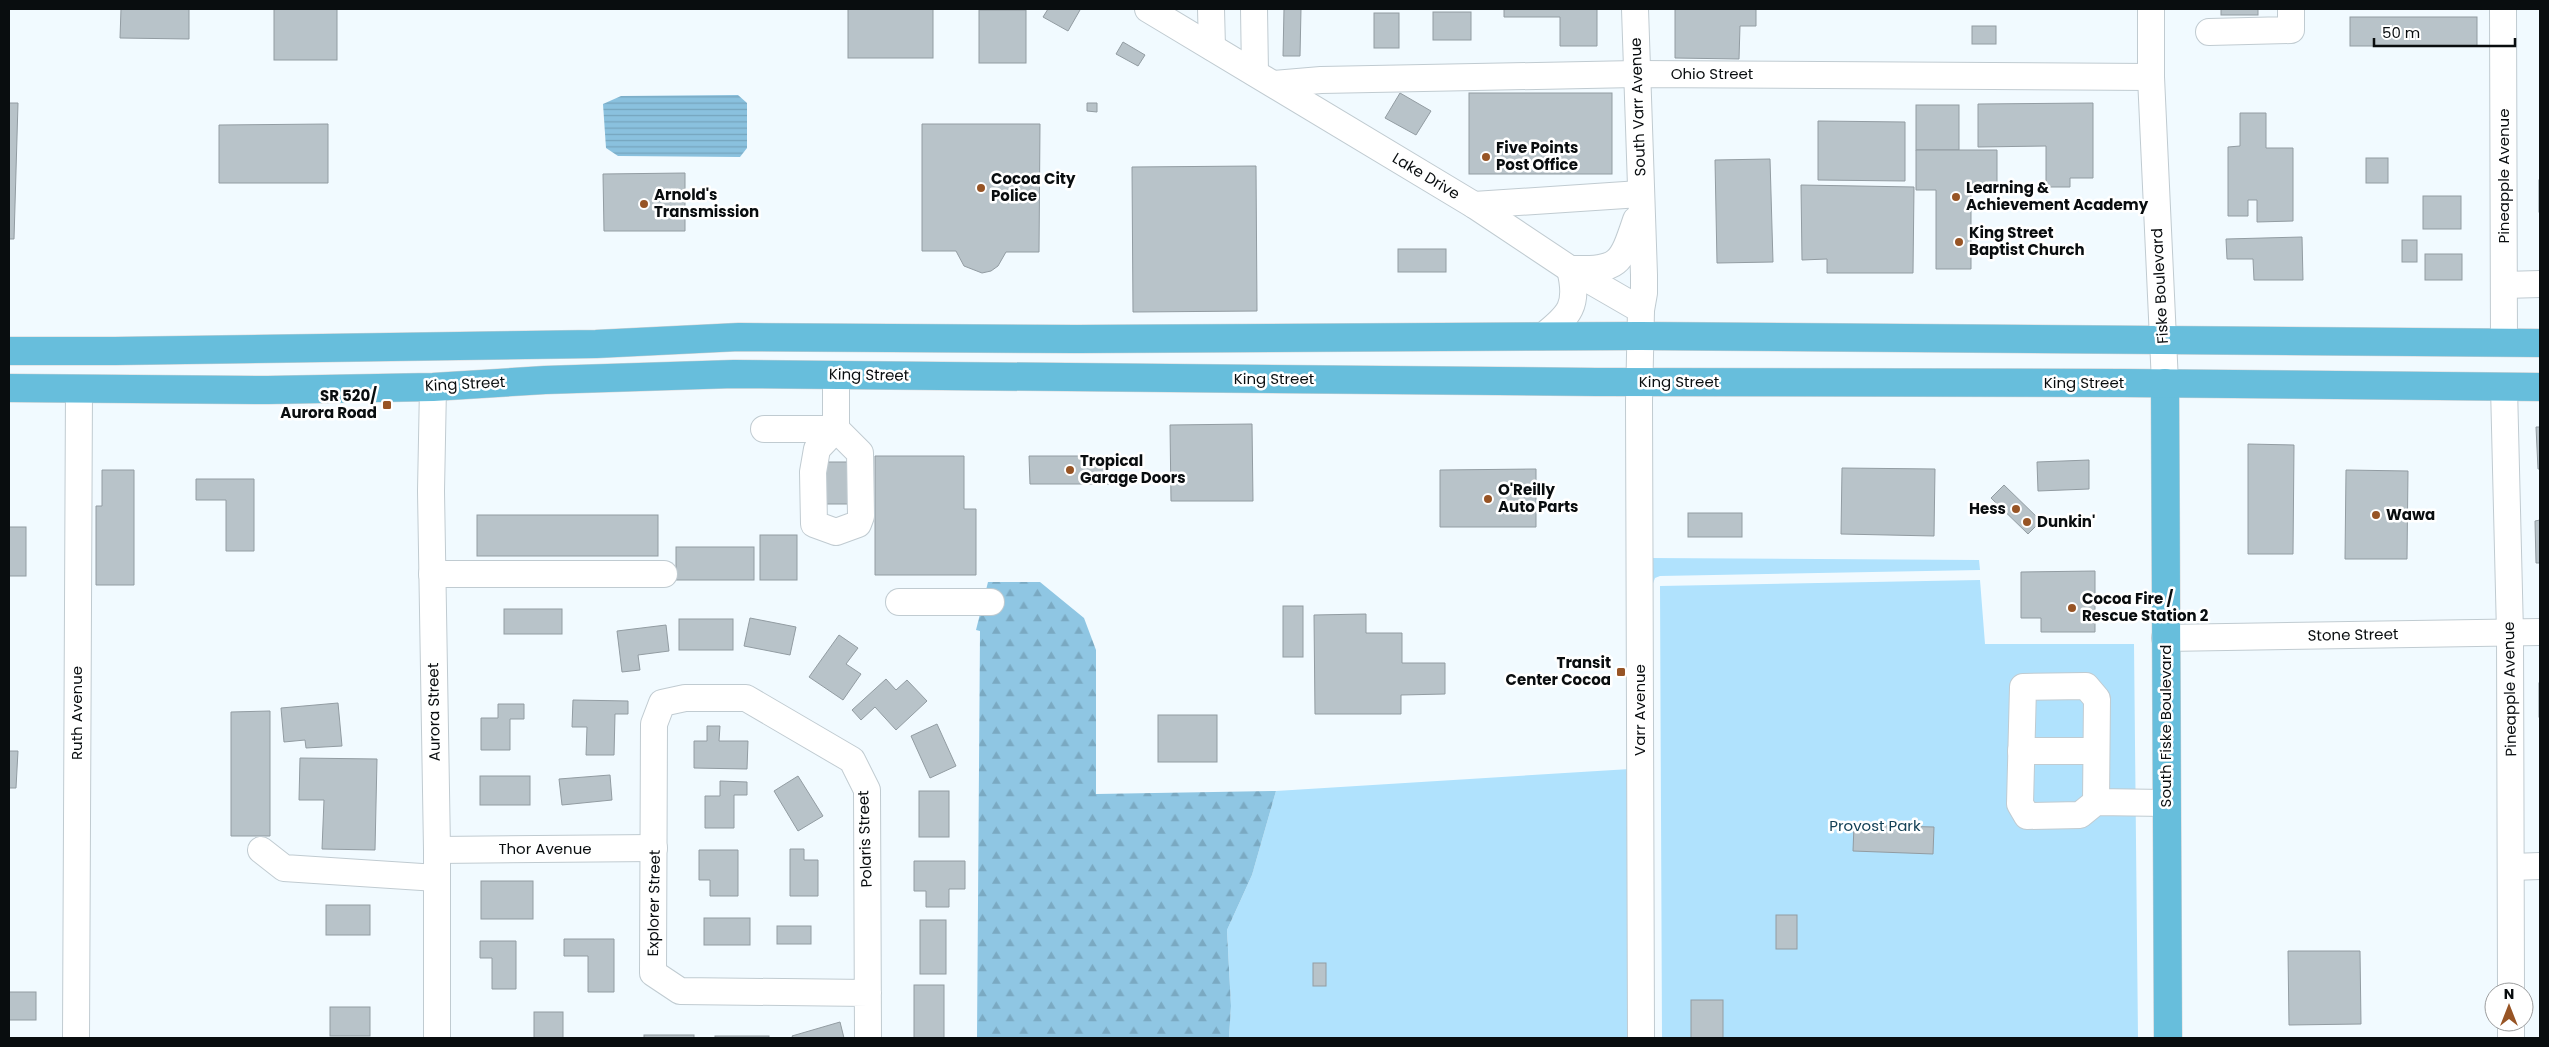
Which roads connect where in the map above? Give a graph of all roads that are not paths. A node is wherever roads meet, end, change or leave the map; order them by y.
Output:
1 (1148, 9) edge
2 (1211, 9) edge
3 (1254, 9) edge
4 (1635, 9) edge
5 (2151, 9) edge
6 (2291, 9) edge
7 (2503, 9) edge
8 (2209, 32) dead end
9 (1212, 47) junction
10 (1636, 74) junction
11 (2151, 77) junction
12 (1265, 78) junction
13 (1641, 200) junction
14 (1474, 205) junction
15 (1570, 268) junction
16 (2540, 284) edge
17 (2504, 285) junction
18 (1640, 323) junction
19 (1542, 337) junction
20 (832, 338) junction
21 (2163, 340) junction
22 (2504, 343) junction
23 (2540, 343) edge
24 (596, 344) junction
25 (9, 350) edge
26 (110, 351) junction
27 (9, 365) edge
28 (836, 375) junction
29 (657, 377) junction
30 (1639, 382) junction
31 (2165, 383) junction
32 (433, 386) junction
33 (2504, 386) junction
34 (2540, 387) edge
35 (9, 388) edge
36 (79, 389) junction
37 (764, 429) dead end
38 (432, 574) junction
39 (664, 574) dead end
40 (899, 602) dead end
41 (991, 602) dead end
42 (2540, 632) edge
43 (2510, 633) junction
44 (2165, 638) junction
45 (662, 703) joint
46 (2021, 751) junction
47 (2096, 751) junction
48 (2096, 802) junction
49 (2166, 803) junction
50 (654, 848) junction
51 (261, 850) dead end
52 (437, 850) junction
53 (2540, 866) edge
54 (2512, 867) junction
55 (437, 878) junction
56 (2511, 982) edge
57 (868, 994) junction
58 (76, 1038) edge
59 (437, 1038) edge
60 (868, 1038) edge
61 (1641, 1038) edge
62 (2168, 1038) edge

1 - 9 street, Lake Drive
2 - 9 street
3 - 12 street
4 - 10 street, South Varr Avenue
5 - 11 street, Fiske Boulevard
6 - 8 street
7 - 17 street, Pineapple Avenue
9 - 12 street, Lake Drive
10 - 11 street, Ohio Street
10 - 12 street, Ohio Street
10 - 13 street, South Varr Avenue
11 - 21 street, Fiske Boulevard
12 - 14 street, Lake Drive
13 - 14 street
13 - 15 street
13 - 18 street
14 - 15 street, Lake Drive
15 - 18 street, Lake Drive
15 - 19 street
16 - 17 street
17 - 22 street, Pineapple Avenue
18 - 19 main road
18 - 21 main road
18 - 30 street
19 - 20 main road
20 - 24 main road
20 - 29 main road
21 - 22 main road
21 - 31 street, Fiske Boulevard
22 - 23 main road
24 - 26 main road
24 - 32 main road
25 - 26 main road
26 - 27 main road
28 - 29 main road, King Street
28 - 30 main road, King Street
28 - 37 street
29 - 32 main road, King Street
30 - 31 main road, King Street
30 - 61 street, Varr Avenue
31 - 33 main road, King Street
31 - 44 main road, South Fiske Boulevard
32 - 36 main road, King Street
32 - 38 street, Aurora Street
33 - 34 main road, King Street
33 - 43 street, Pineapple Avenue
35 - 36 main road, King Street
36 - 58 street, Ruth Avenue
38 - 39 street
38 - 52 street, Aurora Street
40 - 41 street
42 - 43 street, Stone Street
43 - 44 street, Stone Street
43 - 54 street, Pineapple Avenue
44 - 49 main road, South Fiske Boulevard
45 - 50 street, Explorer Street
45 - 57 street, Polaris Street
46 - 47 street
46 - 47 street
46 - 48 street
47 - 48 street
48 - 49 street
49 - 62 main road, South Fiske Boulevard
50 - 52 street, Thor Avenue
50 - 57 street, Explorer Street
51 - 55 street
52 - 55 street, Aurora Street
53 - 54 street
54 - 56 street, Pineapple Avenue
55 - 59 street, Aurora Street
57 - 60 street, Polaris Street

